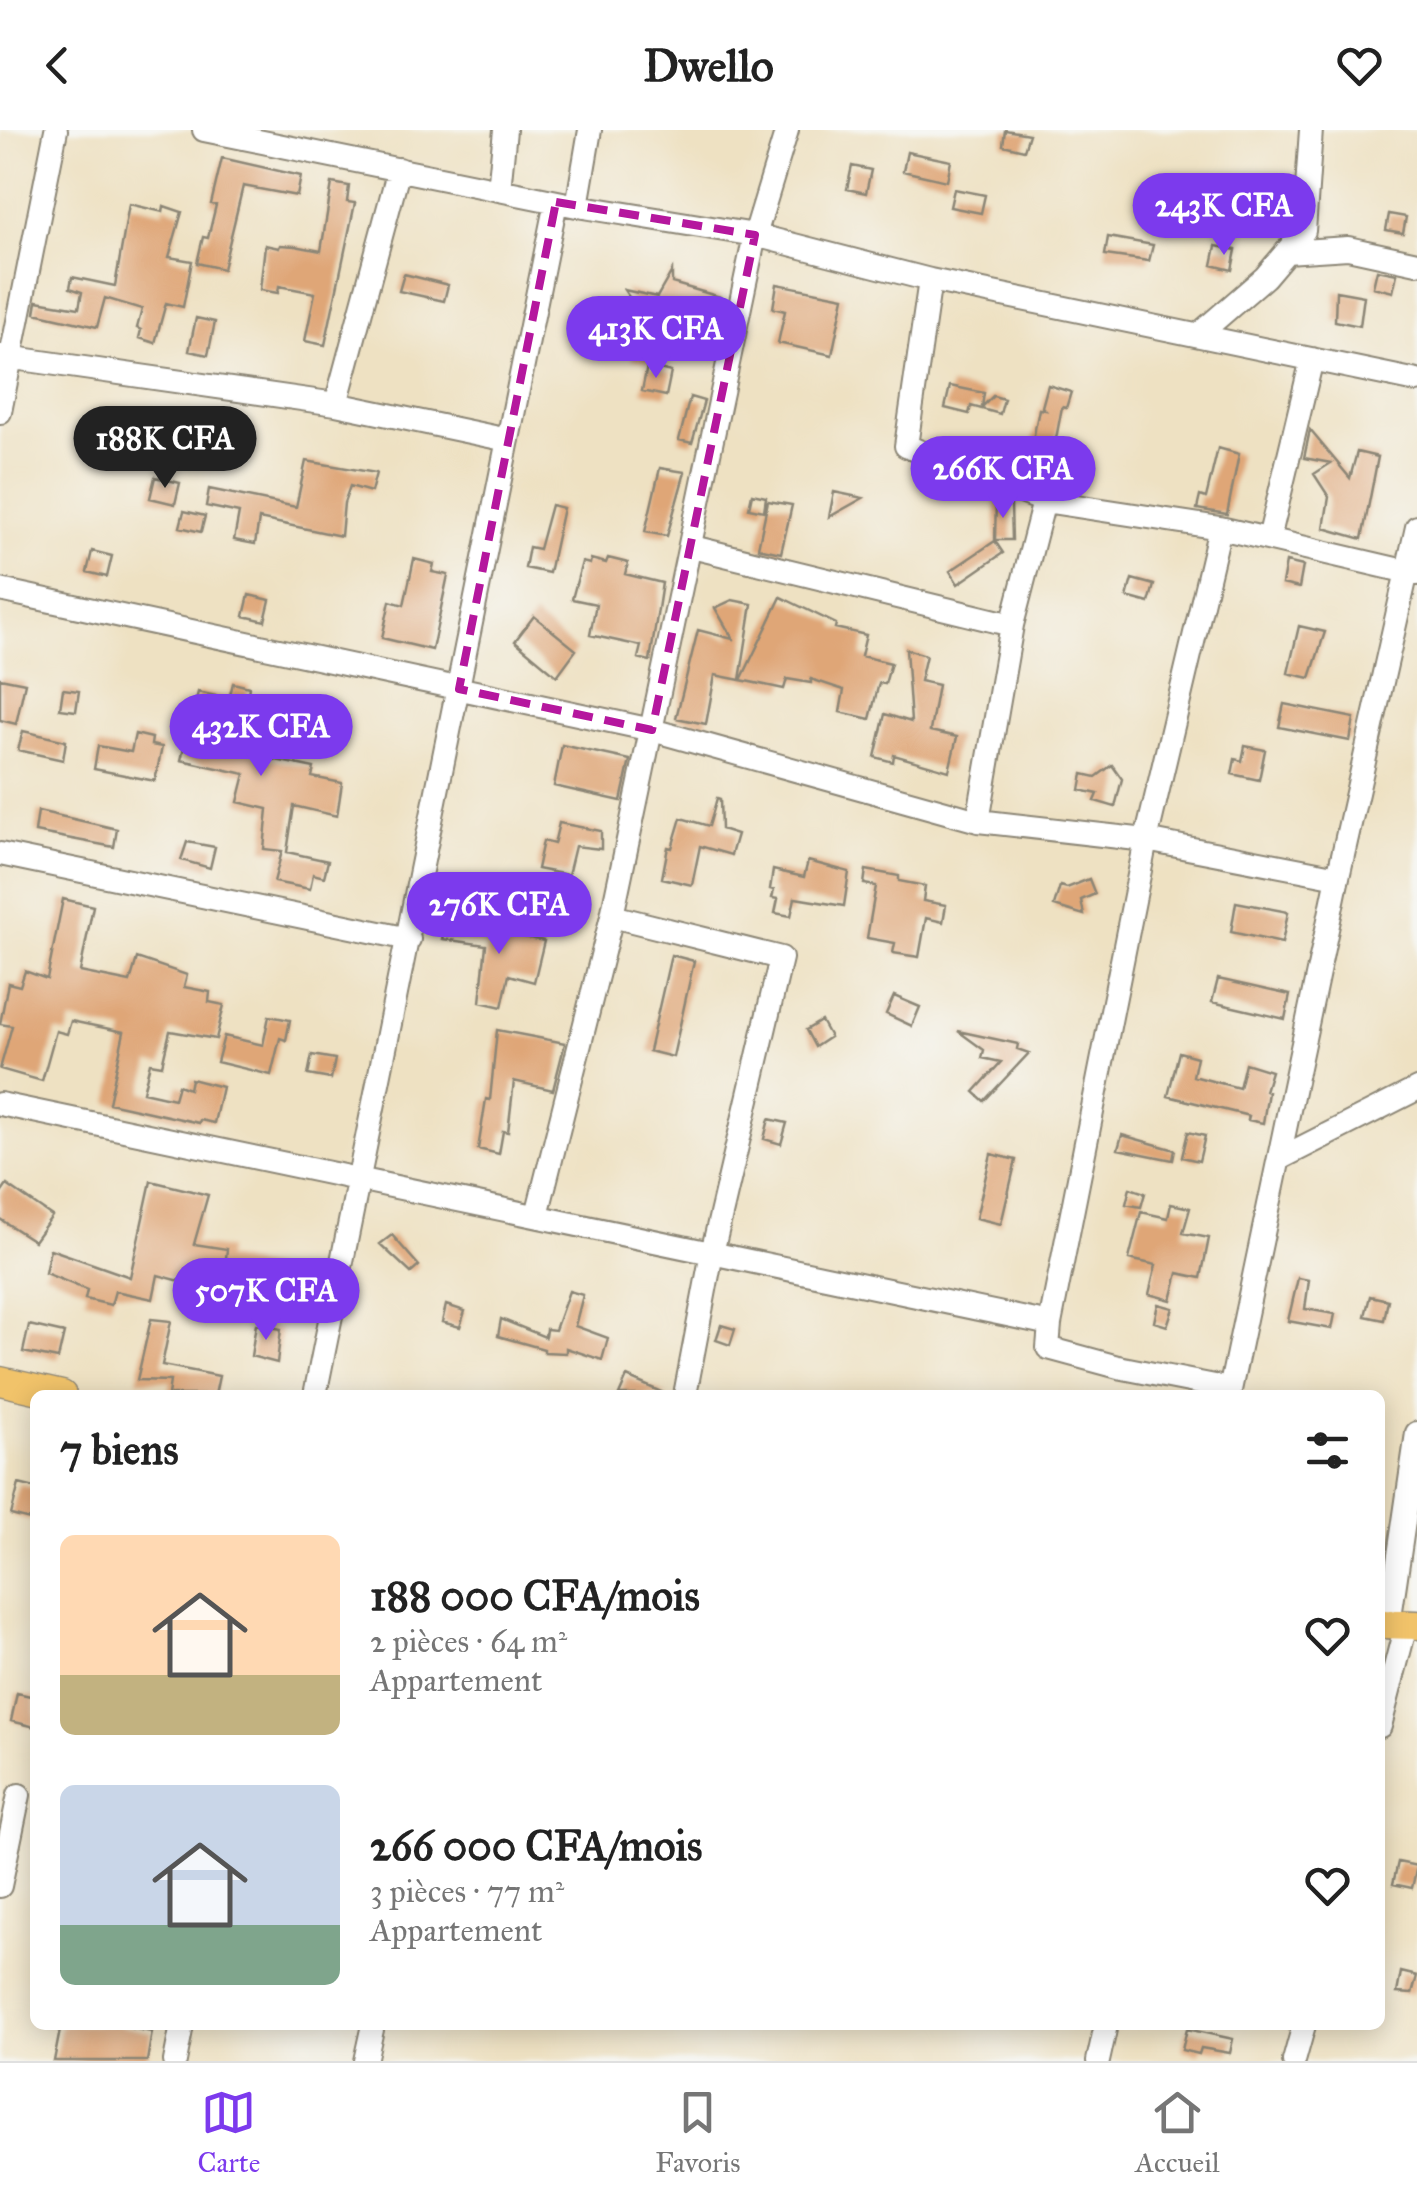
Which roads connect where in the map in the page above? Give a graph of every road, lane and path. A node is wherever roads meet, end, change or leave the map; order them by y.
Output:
1 (56, 130) edge
2 (204, 130) edge
3 (505, 130) edge
4 (590, 130) edge
5 (787, 130) edge
6 (1312, 130) edge
7 (259, 135) edge
8 (399, 169) junction
9 (499, 190) junction
10 (566, 204) junction
11 (755, 235) junction
12 (1286, 252) junction
13 (1417, 263) edge
14 (930, 280) junction
15 (1198, 336) junction
16 (6, 358) edge
17 (1312, 359) junction
18 (1417, 381) edge
19 (336, 404) junction
20 (0, 412) edge
21 (508, 440) junction
22 (1044, 501) junction
23 (1417, 526) edge
24 (1220, 528) junction
25 (1269, 539) junction
26 (692, 546) junction
27 (1412, 572) edge
28 (0, 590) edge
29 (1012, 625) junction
30 (459, 689) junction
31 (652, 730) junction
32 (978, 821) junction
33 (1146, 840) junction
34 (0, 854) edge
35 (1338, 877) junction
36 (612, 916) junction
37 (409, 939) junction
38 (1417, 1089) edge
39 (0, 1104) edge
40 (1281, 1158) junction
41 (357, 1182) junction
42 (537, 1216) junction
43 (712, 1252) junction
44 (1050, 1324) junction
45 (0, 1381) edge
46 (40, 1390) edge
47 (316, 1390) edge
48 (686, 1390) edge
49 (1220, 1390) edge
50 (1229, 1390) edge
51 (1417, 1433) edge
52 (1398, 1624) edge
53 (1385, 1698) edge
54 (18, 1795) edge
55 (0, 1886) edge
56 (181, 2030) edge
57 (371, 2030) edge
58 (1105, 2030) edge
59 (1303, 2030) edge
60 (175, 2061) edge
61 (366, 2061) edge
62 (1098, 2061) edge
63 (1294, 2061) edge

1 - 16 street
2 - 7 street
3 - 9 street
4 - 10 street
5 - 11 street
6 - 12 street
7 - 8 street
8 - 9 street
8 - 19 street
9 - 10 street
10 - 11 street
10 - 21 street
11 - 14 street
11 - 26 street
12 - 13 street
12 - 15 street
14 - 15 street
14 - 22 street
15 - 17 street
16 - 19 street
16 - 20 street
17 - 18 street
17 - 25 street
19 - 21 street
21 - 30 street
22 - 24 street
22 - 29 street
23 - 27 street
24 - 25 street
24 - 33 street
25 - 27 street
26 - 29 street
26 - 31 street
27 - 35 street
28 - 30 street
29 - 32 street
30 - 31 street
30 - 37 street
31 - 32 street
31 - 36 street
32 - 33 street
33 - 35 street
33 - 44 street
34 - 37 street
35 - 40 street
36 - 42 street
36 - 43 street
37 - 41 street
38 - 40 street
39 - 41 street
40 - 50 street
41 - 42 street
41 - 47 street
42 - 43 street
43 - 44 street
43 - 48 street
44 - 49 street
45 - 46 main road
51 - 52 street
52 - 53 street
54 - 55 street
56 - 60 street
57 - 61 street
58 - 62 street
59 - 63 street

